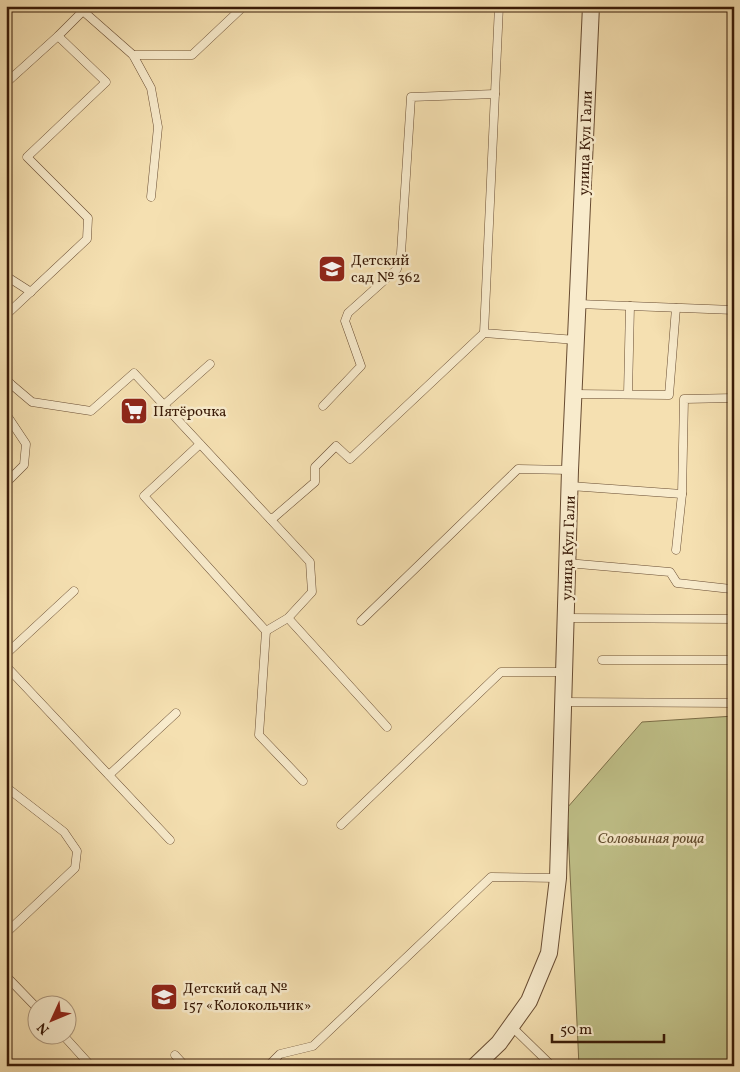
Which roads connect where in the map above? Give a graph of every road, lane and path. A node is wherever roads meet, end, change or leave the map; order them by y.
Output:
1 (244, 6) edge
2 (499, 6) edge
3 (590, 6) edge
4 (80, 8) edge
5 (58, 36) junction
6 (133, 55) junction
7 (6, 83) edge
8 (495, 94) junction
9 (151, 197) dead end
10 (6, 276) edge
11 (31, 292) junction
12 (578, 304) junction
13 (630, 306) junction
14 (676, 308) junction
15 (734, 310) edge
16 (6, 315) edge
17 (484, 333) junction
18 (576, 340) junction
19 (210, 364) dead end
20 (8, 382) edge
21 (574, 394) junction
22 (628, 394) junction
23 (6, 397) edge
24 (734, 398) edge
25 (164, 405) junction
26 (323, 406) dead end
27 (6, 414) edge
28 (200, 444) junction
29 (570, 478) junction
30 (6, 483) edge
31 (682, 494) junction
32 (271, 520) junction
33 (676, 550) dead end
34 (567, 563) junction
35 (730, 589) dead end
36 (74, 591) dead end
37 (288, 618) junction
38 (565, 618) junction
39 (734, 619) edge
40 (361, 621) dead end
41 (266, 631) junction
42 (6, 654) edge
43 (602, 660) dead end
44 (734, 660) edge
45 (6, 666) edge
46 (564, 672) junction
47 (563, 702) junction
48 (734, 703) edge
49 (176, 713) dead end
50 (388, 727) dead end
51 (109, 775) junction
52 (303, 781) dead end
53 (6, 787) edge
54 (341, 825) dead end
55 (170, 840) dead end
56 (558, 878) junction
57 (6, 933) edge
58 (6, 976) edge
59 (28, 999) edge
60 (511, 1026) junction
61 (71, 1044) edge
62 (175, 1055) dead end
63 (91, 1066) edge
64 (185, 1066) edge
65 (268, 1066) edge
66 (475, 1066) edge
67 (552, 1066) edge

1 - 6 lane
2 - 8 lane
3 - 12 street, улица Кул Гали
4 - 5 lane
4 - 6 lane
5 - 7 lane
5 - 11 lane
6 - 9 lane
8 - 17 lane
8 - 26 lane
10 - 11 lane
11 - 16 lane
12 - 13 lane
12 - 18 street, улица Кул Гали
13 - 14 lane
13 - 22 lane
14 - 15 lane
14 - 22 lane
17 - 18 lane
17 - 32 lane
18 - 21 street, улица Кул Гали
19 - 25 lane
20 - 23 lane
20 - 25 lane
21 - 22 lane
21 - 29 street, улица Кул Гали
24 - 31 lane
25 - 28 lane
27 - 30 lane
28 - 32 lane
28 - 41 lane
29 - 31 lane
29 - 34 street, улица Кул Гали
29 - 40 lane
31 - 33 lane
32 - 37 lane
34 - 35 lane
34 - 38 street, улица Кул Гали
36 - 42 lane
37 - 41 lane
37 - 50 lane
38 - 39 lane
38 - 46 street, улица Кул Гали
41 - 52 lane
43 - 44 lane
45 - 51 lane
46 - 47 street, улица Кул Гали
46 - 54 lane
47 - 48 lane
47 - 56 street, улица Кул Гали
49 - 51 lane
51 - 55 lane
53 - 57 lane
56 - 60 street, улица Кул Гали
56 - 65 lane
58 - 59 lane
60 - 66 street, улица Кул Гали
60 - 67 lane
61 - 63 lane
62 - 64 lane

